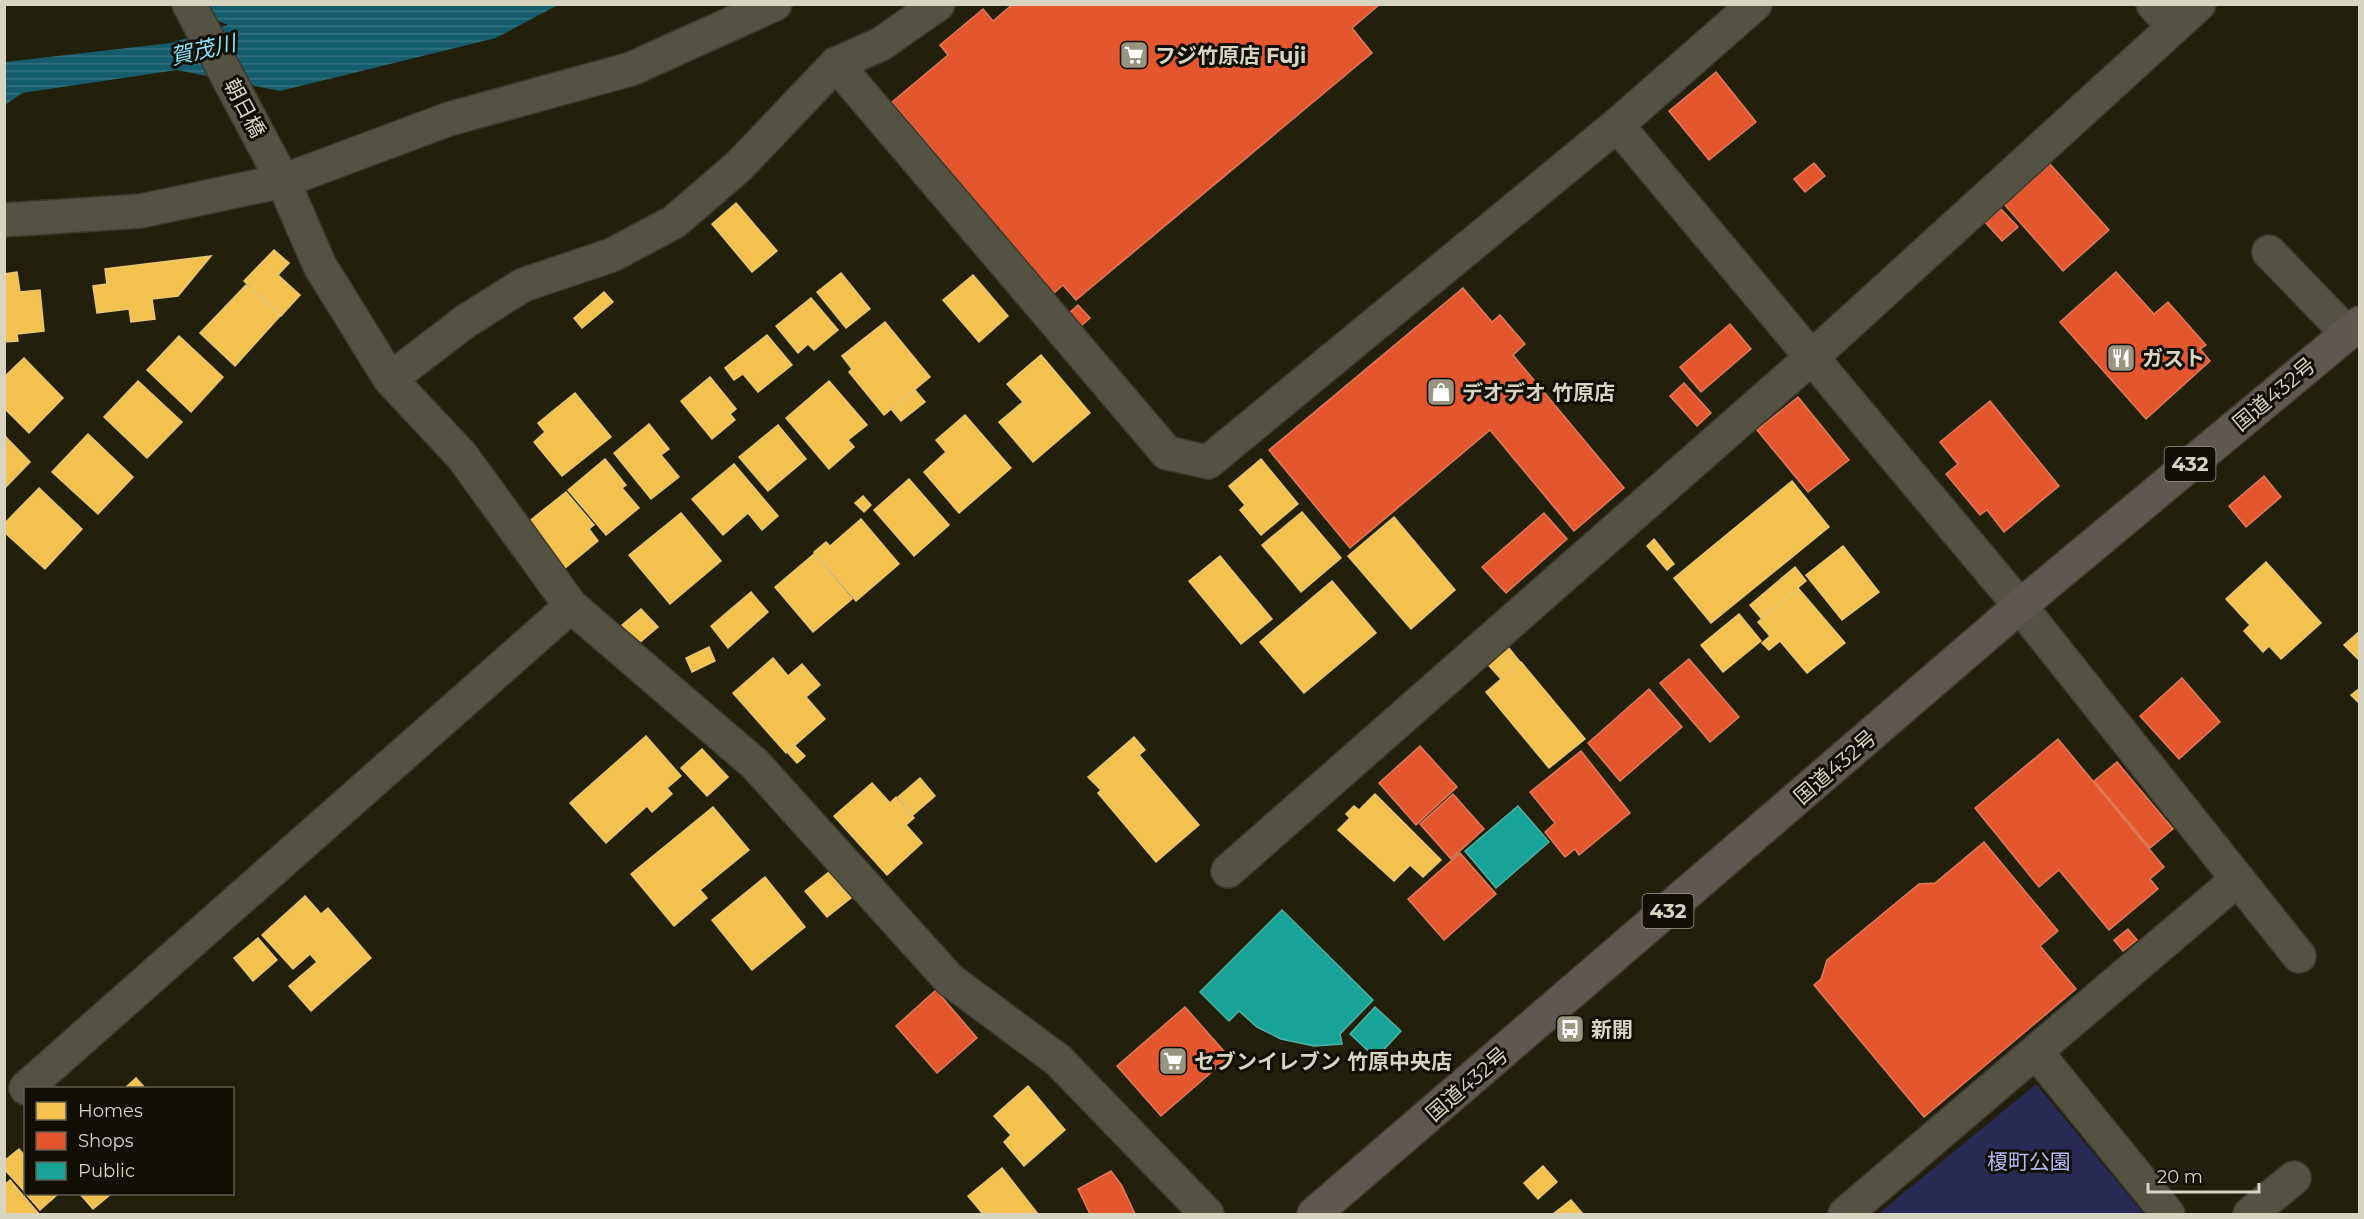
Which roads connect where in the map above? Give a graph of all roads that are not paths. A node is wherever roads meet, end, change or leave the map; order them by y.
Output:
1 (189, 4) edge
2 (775, 4) edge
3 (938, 4) edge
4 (1755, 4) edge
5 (2199, 4) edge
6 (2163, 16) edge
7 (836, 64) junction
8 (1617, 125) junction
9 (283, 181) junction
10 (4, 220) edge
11 (2269, 252) dead end
12 (2354, 328) edge
13 (1812, 357) junction
14 (390, 379) junction
15 (571, 606) junction
16 (2020, 606) junction
17 (1228, 871) dead end
18 (2238, 879) junction
19 (2299, 956) dead end
20 (2036, 1052) junction
21 (28, 1087) edge
22 (24, 1091) edge
23 (4, 1108) edge
24 (2294, 1178) dead end
25 (1207, 1215) edge
26 (1314, 1215) edge
27 (1845, 1215) edge
28 (2169, 1215) edge
29 (2250, 1215) edge

1 - 9 street, 朝日橋
2 - 9 street
3 - 7 street
4 - 8 street
5 - 6 street
6 - 13 street
7 - 8 street
7 - 14 street
8 - 13 street
9 - 10 street
9 - 14 street, 朝日橋
11 - 12 street
12 - 16 highway, 国道432号 / 432
13 - 16 street
13 - 17 street
14 - 15 street, 朝日橋
15 - 21 street
15 - 25 street, 朝日橋
16 - 18 street
16 - 26 highway, 国道432号 / 432
18 - 19 street
18 - 20 street
20 - 27 street
20 - 28 street
22 - 23 street
24 - 29 street

